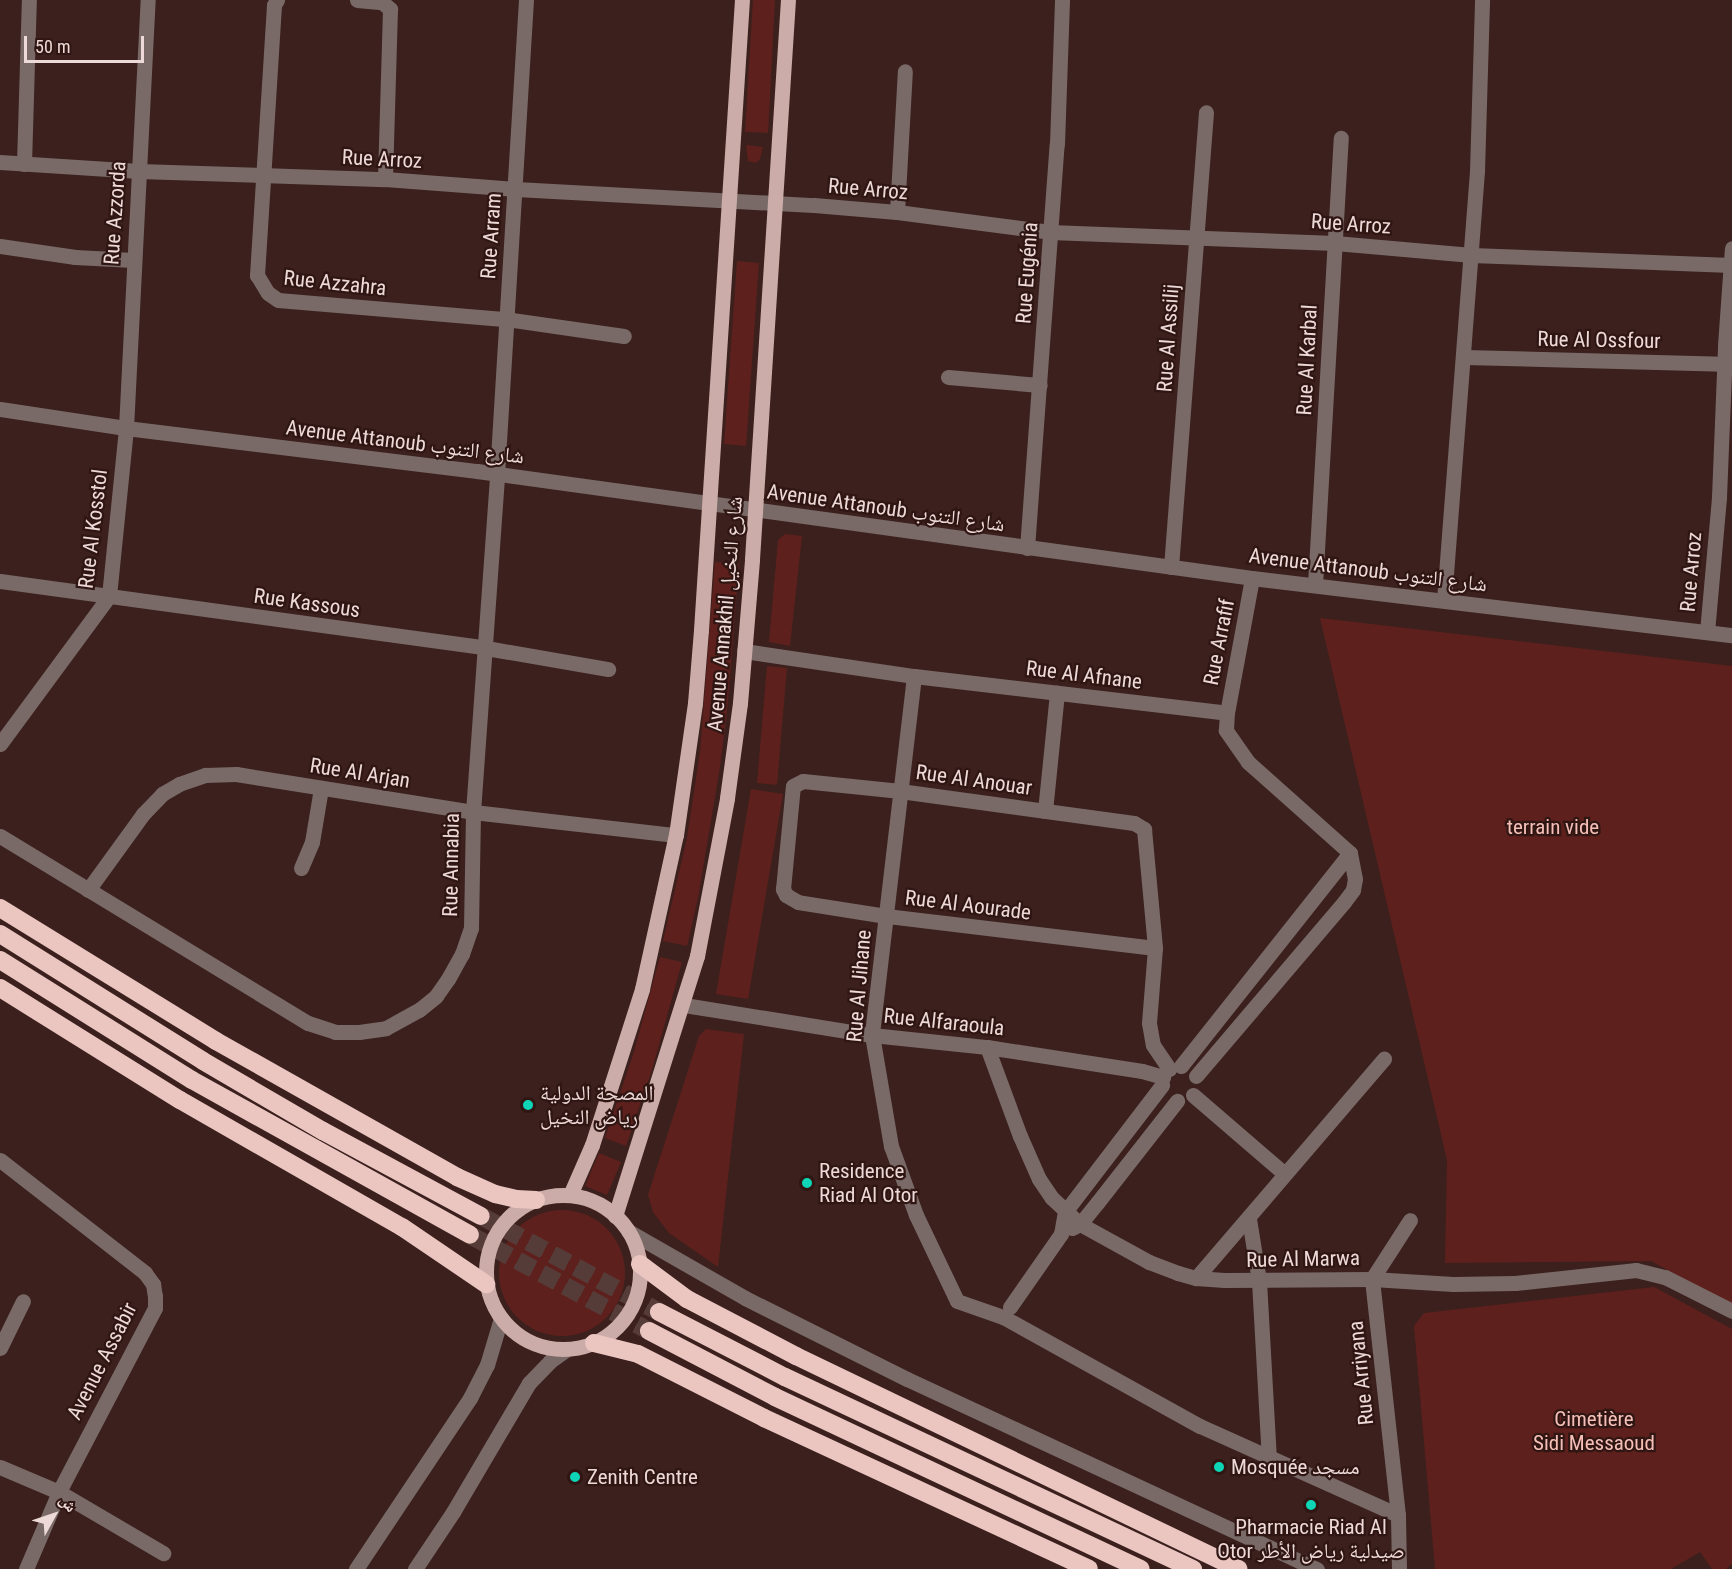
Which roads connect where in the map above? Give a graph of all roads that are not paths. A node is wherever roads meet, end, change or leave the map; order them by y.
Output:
1 (29, 0) edge
2 (148, 0) edge
3 (277, 0) edge
4 (357, 0) edge
5 (526, 0) edge
6 (742, 0) edge
7 (788, 0) edge
8 (1062, 0) edge
9 (1482, 0) edge
10 (905, 71) dead end
11 (1206, 112) dead end
12 (1341, 138) dead end
13 (0, 162) edge
14 (24, 164) junction
15 (139, 171) junction
16 (263, 175) junction
17 (385, 179) junction
18 (516, 189) junction
19 (729, 201) junction
20 (774, 203) junction
21 (897, 212) junction
22 (1050, 232) junction
23 (1197, 238) junction
24 (1335, 243) junction
25 (0, 246) edge
26 (1732, 248) edge
27 (1471, 255) junction
28 (133, 260) junction
29 (1731, 265) edge
30 (506, 319) junction
31 (624, 336) dead end
32 (1464, 357) junction
33 (1728, 364) edge
34 (948, 377) dead end
35 (1040, 385) junction
36 (0, 409) edge
37 (126, 429) junction
38 (497, 474) junction
39 (1725, 497) edge
40 (709, 504) junction
41 (755, 511) junction
42 (1027, 548) junction
43 (1171, 567) junction
44 (1252, 578) junction
45 (0, 581) edge
46 (1315, 585) junction
47 (109, 596) junction
48 (1444, 600) junction
49 (1707, 632) junction
50 (1732, 635) edge
51 (486, 648) junction
52 (744, 651) junction
53 (608, 669) dead end
54 (914, 676) junction
55 (1057, 693) junction
56 (1227, 713) junction
57 (0, 744) edge
58 (321, 788) junction
59 (900, 791) junction
60 (1046, 811) junction
61 (473, 812) junction
62 (676, 835) junction
63 (0, 836) edge
64 (1350, 853) junction
65 (301, 868) dead end
66 (783, 889) joint
67 (88, 890) junction
68 (0, 908) edge
69 (886, 916) junction
70 (0, 934) edge
71 (1155, 948) junction
72 (0, 960) edge
73 (0, 988) edge
74 (684, 1005) junction
75 (872, 1035) junction
76 (987, 1047) junction
77 (1384, 1059) dead end
78 (1169, 1074) junction
79 (1196, 1077) junction
80 (1193, 1095) junction
81 (1176, 1101) junction
82 (0, 1160) edge
83 (1285, 1174) junction
84 (570, 1195) junction
85 (536, 1200) junction
86 (1065, 1212) junction
87 (480, 1216) tunnel mouth
88 (615, 1216) junction
89 (1249, 1219) junction
90 (1410, 1220) dead end
91 (1080, 1224) junction
92 (628, 1231) junction
93 (1061, 1234) junction
94 (470, 1235) tunnel mouth
95 (640, 1264) junction
96 (1197, 1278) junction
97 (1372, 1279) junction
98 (1259, 1281) junction
99 (486, 1284) junction
100 (23, 1301) dead end
101 (1010, 1307) dead end
102 (1732, 1311) edge
103 (659, 1312) tunnel mouth
104 (501, 1318) junction
105 (649, 1331) tunnel mouth
106 (594, 1343) junction
107 (0, 1348) edge
108 (566, 1350) junction
109 (1269, 1459) junction
110 (0, 1467) edge
111 (59, 1492) junction
112 (1398, 1515) junction
113 (163, 1553) dead end
114 (26, 1569) edge
115 (356, 1569) edge
116 (415, 1569) edge
117 (1089, 1569) edge
118 (1141, 1569) edge
119 (1193, 1569) edge
120 (1238, 1569) edge
121 (1317, 1569) edge
122 (1399, 1569) edge

1 - 14 street
2 - 15 street, Rue Azzorda
3 - 16 street, Rue Azzahra
4 - 17 street
5 - 18 street, Rue Arram
6 - 19 main road, Avenue Annakhil شارع النخيل
7 - 20 main road, Avenue Annakhil شارع النخيل
8 - 22 street, Rue Eugénia
9 - 27 street
10 - 21 street
11 - 23 street, Rue Al Assilij
12 - 24 street, Rue Al Karbal
13 - 14 street, Rue Arroz
14 - 15 street, Rue Arroz
15 - 16 street, Rue Arroz
15 - 28 street, Rue Azzorda
16 - 17 street, Rue Arroz
16 - 30 street, Rue Azzahra
17 - 18 street, Rue Arroz
18 - 19 street, Rue Arroz
18 - 30 street, Rue Arram
19 - 20 street, Rue Arroz
19 - 40 main road, Avenue Annakhil شارع النخيل
20 - 21 street, Rue Arroz
20 - 41 main road, Avenue Annakhil شارع النخيل
21 - 22 street, Rue Arroz
22 - 23 street, Rue Arroz
22 - 35 street, Rue Eugénia
23 - 24 street, Rue Arroz
23 - 43 street, Rue Al Assilij
24 - 27 street, Rue Arroz
24 - 46 street, Rue Al Karbal
25 - 28 street
26 - 29 street, Rue Arroz
27 - 29 street, Rue Arroz
27 - 32 street
28 - 37 street, Rue Azzorda
29 - 33 street, Rue Arroz
30 - 31 street, Rue Azzahra
30 - 38 street, Rue Arram
32 - 33 street, Rue Al Ossfour
32 - 48 street
33 - 39 street, Rue Arroz
34 - 35 street
35 - 42 street, Rue Eugénia
36 - 37 street, Avenue Attanoub شارع التنوب
37 - 38 street, Avenue Attanoub شارع التنوب
37 - 47 street, Rue Al Kosstol
38 - 40 street, Avenue Attanoub شارع التنوب
38 - 51 street, Rue Annabia
39 - 49 street, Rue Arroz
40 - 41 street, Avenue Attanoub شارع التنوب
40 - 62 main road, Avenue Annakhil شارع النخيل
41 - 42 street, Avenue Attanoub شارع التنوب
41 - 52 main road, Avenue Annakhil شارع النخيل
42 - 43 street, Avenue Attanoub شارع التنوب
43 - 44 street, Avenue Attanoub شارع التنوب
44 - 46 street, Avenue Attanoub شارع التنوب
44 - 56 street, Rue Arrafif
45 - 47 street, Rue Kassous
46 - 48 street, Avenue Attanoub شارع التنوب
47 - 51 street, Rue Kassous
47 - 57 street, Rue Al Kosstol
48 - 49 street, Avenue Attanoub شارع التنوب
49 - 50 street, Avenue Attanoub شارع التنوب
51 - 53 street, Rue Kassous
51 - 61 street, Rue Annabia
52 - 54 street, Rue Al Afnane
52 - 74 main road, Avenue Annakhil شارع النخيل
54 - 55 street, Rue Al Afnane
54 - 59 street, Rue Al Jihane
55 - 56 street, Rue Al Afnane
55 - 60 street
56 - 64 street
58 - 61 street, Rue Al Arjan
58 - 65 street
58 - 67 street, Rue Al Arjan
59 - 60 street, Rue Al Anouar
59 - 66 street, Rue Al Anouar
59 - 69 street, Rue Al Jihane
60 - 71 street, Rue Al Anouar
61 - 62 street, Rue Al Arjan
61 - 67 street, Rue Annabia
62 - 84 main road, Avenue Annakhil شارع النخيل
63 - 67 street, Rue Annabia
64 - 78 street
64 - 79 street
66 - 69 street, Rue Al Aourade
68 - 85 highway
69 - 71 street, Rue Al Aourade
69 - 75 street, Rue Al Jihane
70 - 87 highway
71 - 78 street
72 - 94 highway
73 - 99 highway
74 - 75 street, Rue Alfaraoula
74 - 88 main road, Avenue Annakhil شارع النخيل
75 - 76 street, Rue Alfaraoula
75 - 109 street, Rue Al Jihane
76 - 78 street, Rue Alfaraoula
76 - 86 street, Rue Al Marwa
77 - 83 street
78 - 79 street
78 - 81 street
78 - 86 street
79 - 80 street
80 - 81 street
80 - 83 street
81 - 91 street
82 - 111 street, Avenue Assabir
83 - 89 street
84 - 85 main road
84 - 88 main road
85 - 99 main road
86 - 91 street, Rue Al Marwa
86 - 93 street
88 - 92 main road
89 - 96 street
89 - 98 street
90 - 97 street
91 - 93 street
91 - 96 street, Rue Al Marwa
92 - 95 main road
92 - 121 street
93 - 101 street
95 - 106 main road
95 - 120 highway
96 - 98 street, Rue Al Marwa
97 - 98 street, Rue Al Marwa
97 - 102 street, Rue Al Marwa
97 - 112 street, Rue Arriyana
98 - 109 street
99 - 104 main road
100 - 107 street
103 - 119 highway
104 - 108 main road
104 - 115 street
105 - 118 highway
106 - 108 main road
106 - 117 highway
108 - 116 street
109 - 112 street, Rue Al Jihane
110 - 111 street
111 - 113 street
111 - 114 street, Avenue Assabir
112 - 122 street, Rue Arriyana

